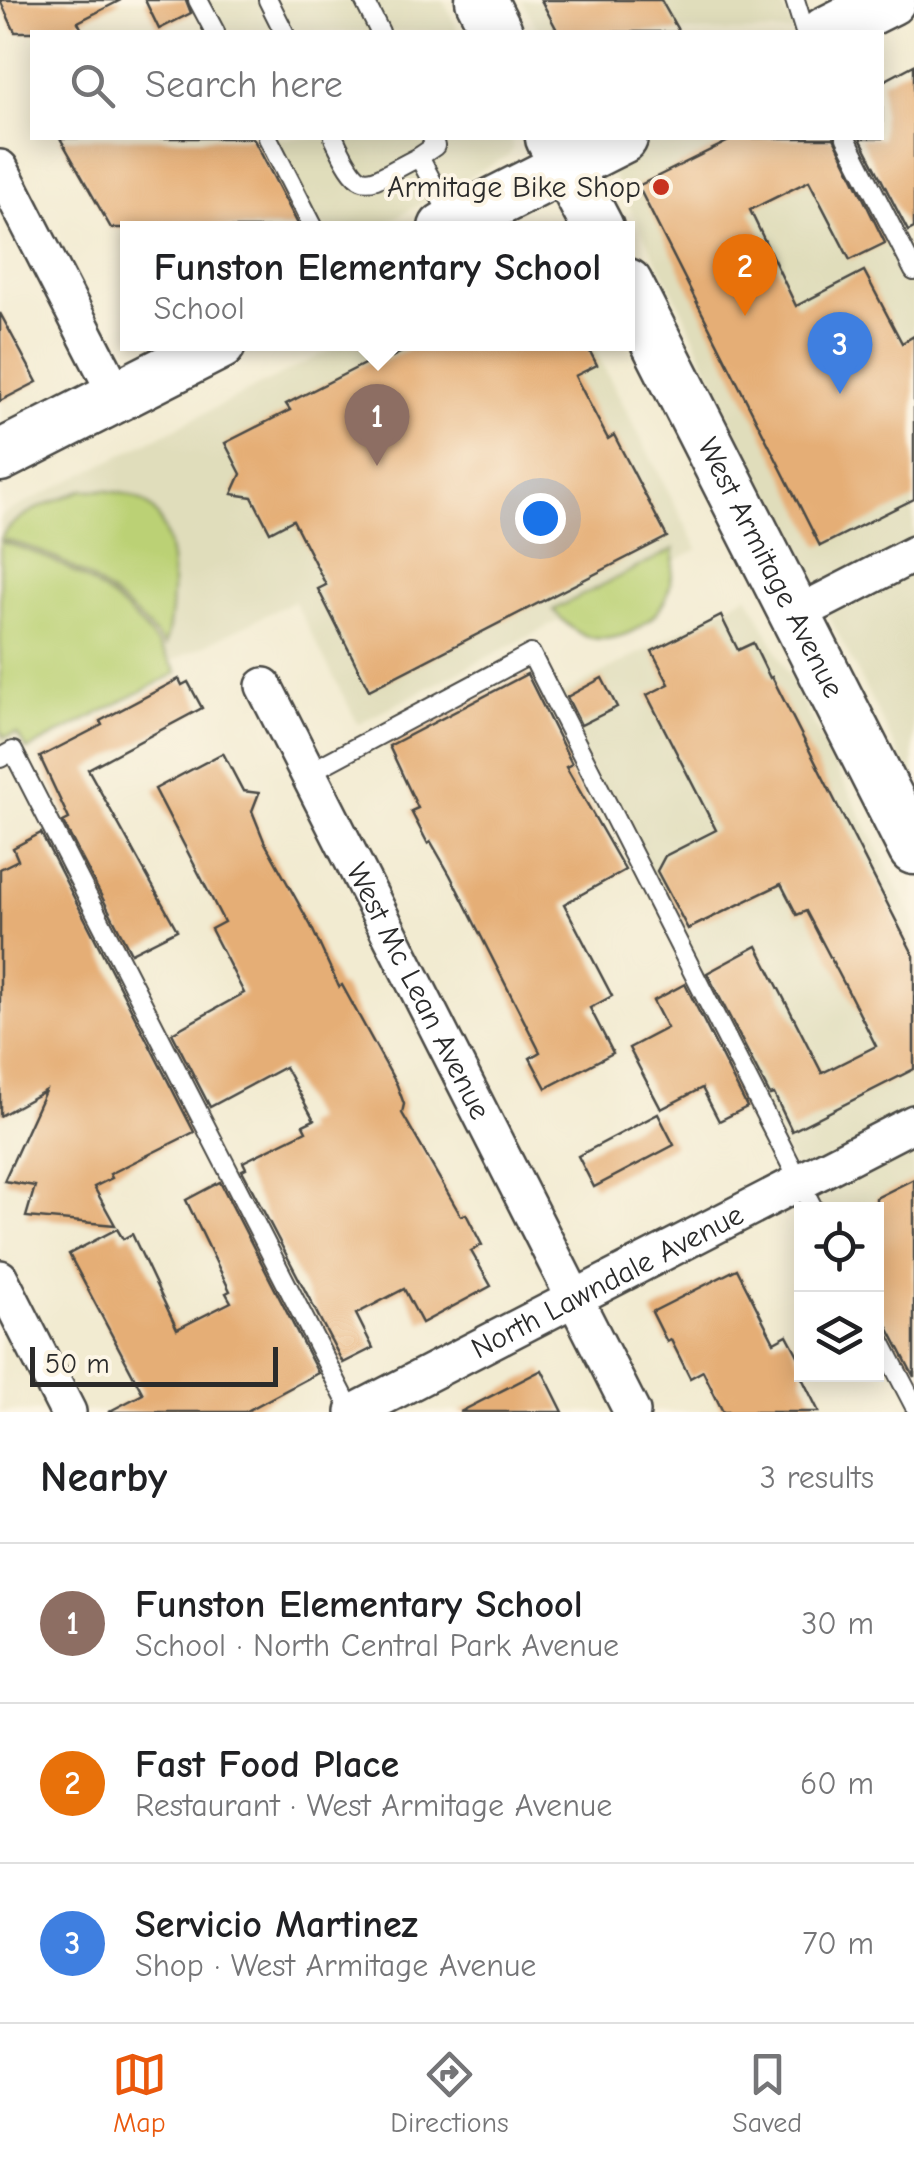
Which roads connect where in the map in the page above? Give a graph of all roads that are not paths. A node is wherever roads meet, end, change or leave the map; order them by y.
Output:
1 (198, 0) edge
2 (268, 0) edge
3 (364, 0) edge
4 (481, 0) edge
5 (795, 0) edge
6 (890, 0) edge
7 (214, 30) edge
8 (283, 30) edge
9 (379, 30) edge
10 (497, 30) edge
11 (804, 30) edge
12 (830, 30) edge
13 (269, 140) edge
14 (335, 140) edge
15 (433, 140) edge
16 (613, 140) edge
17 (847, 140) edge
18 (559, 152) edge
19 (420, 157) junction
20 (0, 168) edge
21 (310, 221) edge
22 (447, 221) edge
23 (456, 221) edge
24 (594, 221) edge
25 (914, 269) edge
26 (635, 300) edge
27 (206, 351) edge
28 (117, 396) junction
29 (0, 456) edge
30 (914, 554) edge
31 (795, 615) junction
32 (264, 686) dead end
33 (0, 758) edge
34 (308, 773) junction
35 (914, 849) edge
36 (914, 1123) edge
37 (807, 1196) edge
38 (0, 1278) edge
39 (574, 1298) junction
40 (884, 1348) edge
41 (914, 1406) edge
42 (68, 1412) edge
43 (353, 1412) edge
44 (632, 1412) edge

1 - 7 lane
2 - 8 lane
3 - 9 lane
4 - 10 main road
5 - 11 lane
6 - 12 main road
13 - 21 lane
14 - 19 lane
15 - 19 lane
16 - 18 main road
17 - 25 lane
18 - 23 main road
18 - 24 main road
19 - 22 lane
20 - 28 street
26 - 31 main road, West Armitage Avenue
27 - 28 main road
28 - 29 main road
30 - 31 street
31 - 35 main road, West Armitage Avenue
32 - 34 street, West Mc Lean Avenue
33 - 43 lane
34 - 37 lane
34 - 39 street, West Mc Lean Avenue
36 - 37 street, North Lawndale Avenue
37 - 39 street, North Lawndale Avenue
38 - 42 street
39 - 43 street, North Lawndale Avenue
39 - 44 street, West Mc Lean Avenue
40 - 41 lane

